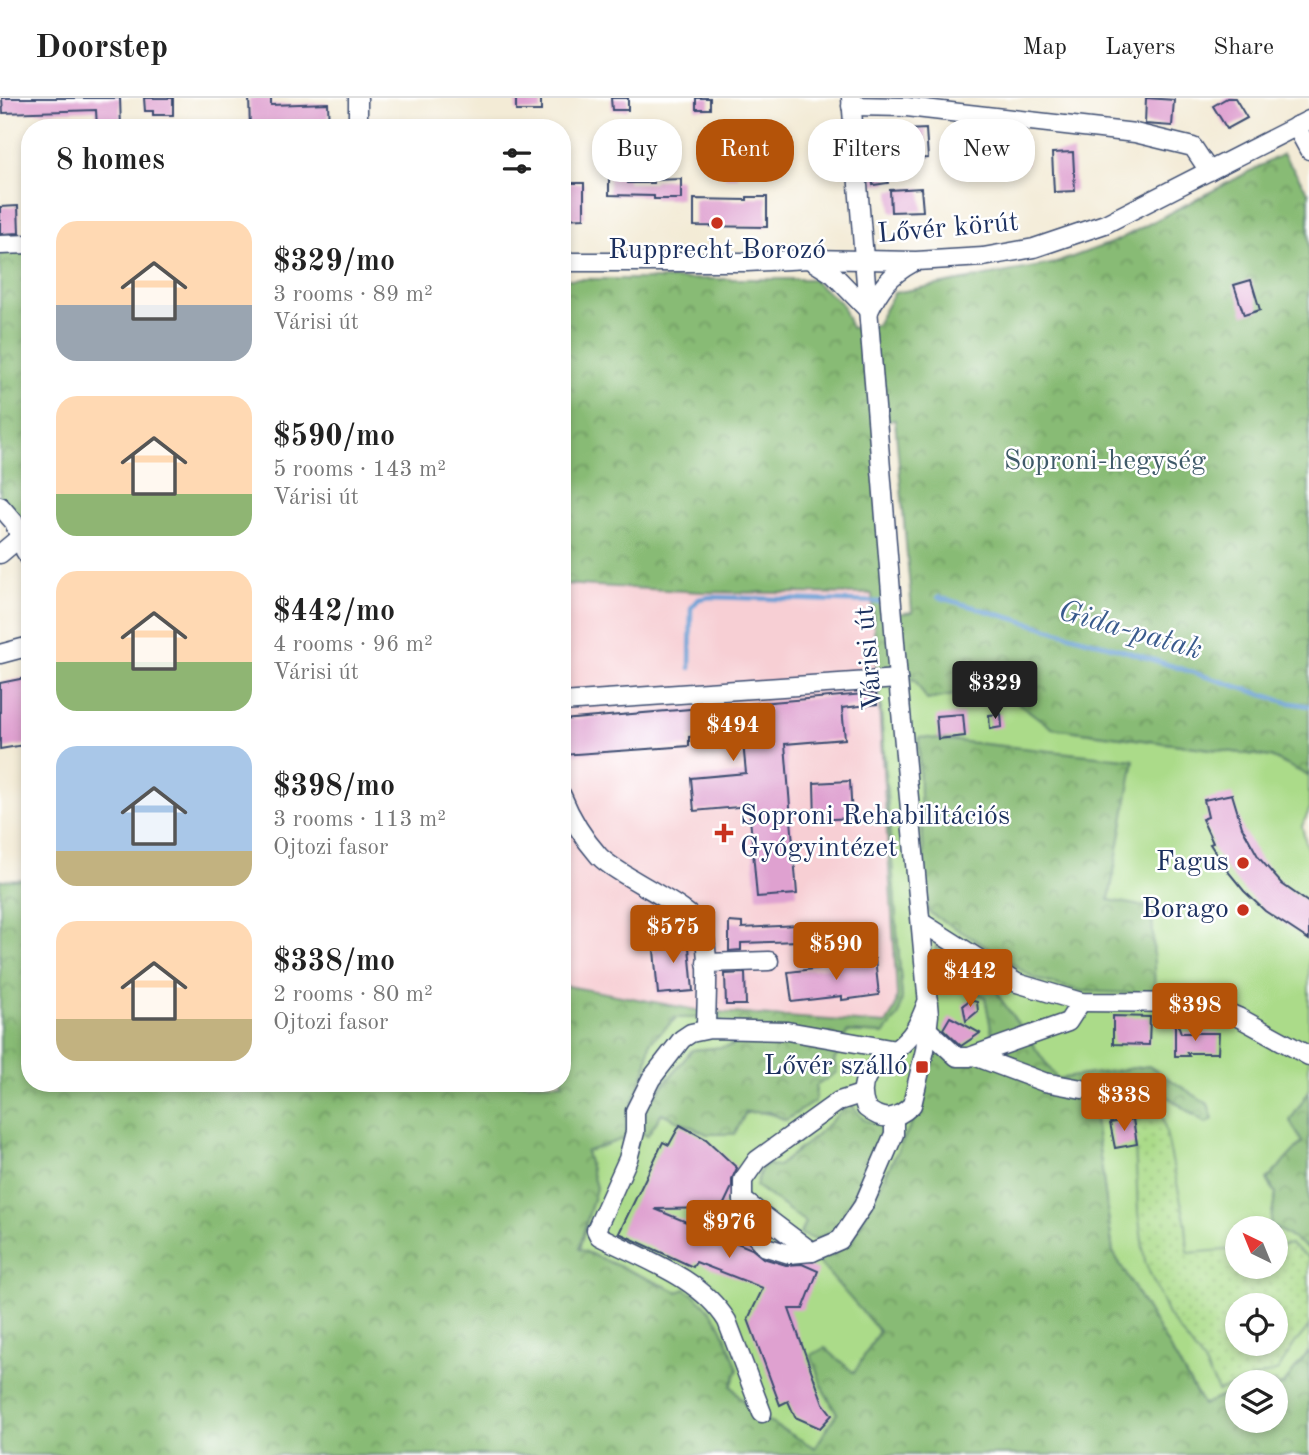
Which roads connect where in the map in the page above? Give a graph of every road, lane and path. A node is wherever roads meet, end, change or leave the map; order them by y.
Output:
1 (358, 98) edge
2 (851, 102) edge
3 (358, 119) edge
4 (1303, 123) edge
5 (1309, 150) edge
6 (1209, 171) junction
7 (21, 244) edge
8 (0, 245) edge
9 (809, 259) junction
10 (916, 261) junction
11 (571, 262) edge
12 (863, 262) junction
13 (869, 311) junction
14 (0, 506) edge
15 (21, 535) edge
16 (21, 546) edge
17 (0, 554) edge
18 (21, 648) edge
19 (0, 654) edge
20 (898, 679) junction
21 (571, 701) edge
22 (571, 813) edge
23 (921, 922) junction
24 (769, 961) dead end
25 (706, 963) junction
26 (928, 1000) junction
27 (1082, 1002) junction
28 (706, 1029) junction
29 (928, 1030) junction
30 (896, 1050) junction
31 (974, 1056) junction
32 (1309, 1056) edge
33 (1082, 1089) dead end
34 (861, 1094) junction
35 (894, 1118) junction
36 (762, 1413) dead end

1 - 3 street
2 - 6 street
2 - 12 street, Várisi út
4 - 5 street
4 - 6 street, Lővér körút
6 - 10 street, Lővér körút
7 - 8 street
9 - 11 street, Lővér körút
9 - 12 street, Lővér körút
9 - 13 street
10 - 12 street, Lővér körút
10 - 13 street
12 - 13 street, Várisi út
13 - 20 street, Várisi út
14 - 15 street
16 - 17 street
18 - 19 street
20 - 21 street
20 - 23 street, Várisi út
22 - 25 street
23 - 26 street, Várisi út
23 - 27 street
24 - 25 street
25 - 28 street
26 - 29 street, Várisi út
26 - 30 street, Várisi út
27 - 31 street
27 - 32 street
28 - 30 street
28 - 36 street
29 - 31 street
29 - 35 street, Várisi út
30 - 34 street, Várisi út
31 - 33 street
34 - 35 street
34 - 35 street

